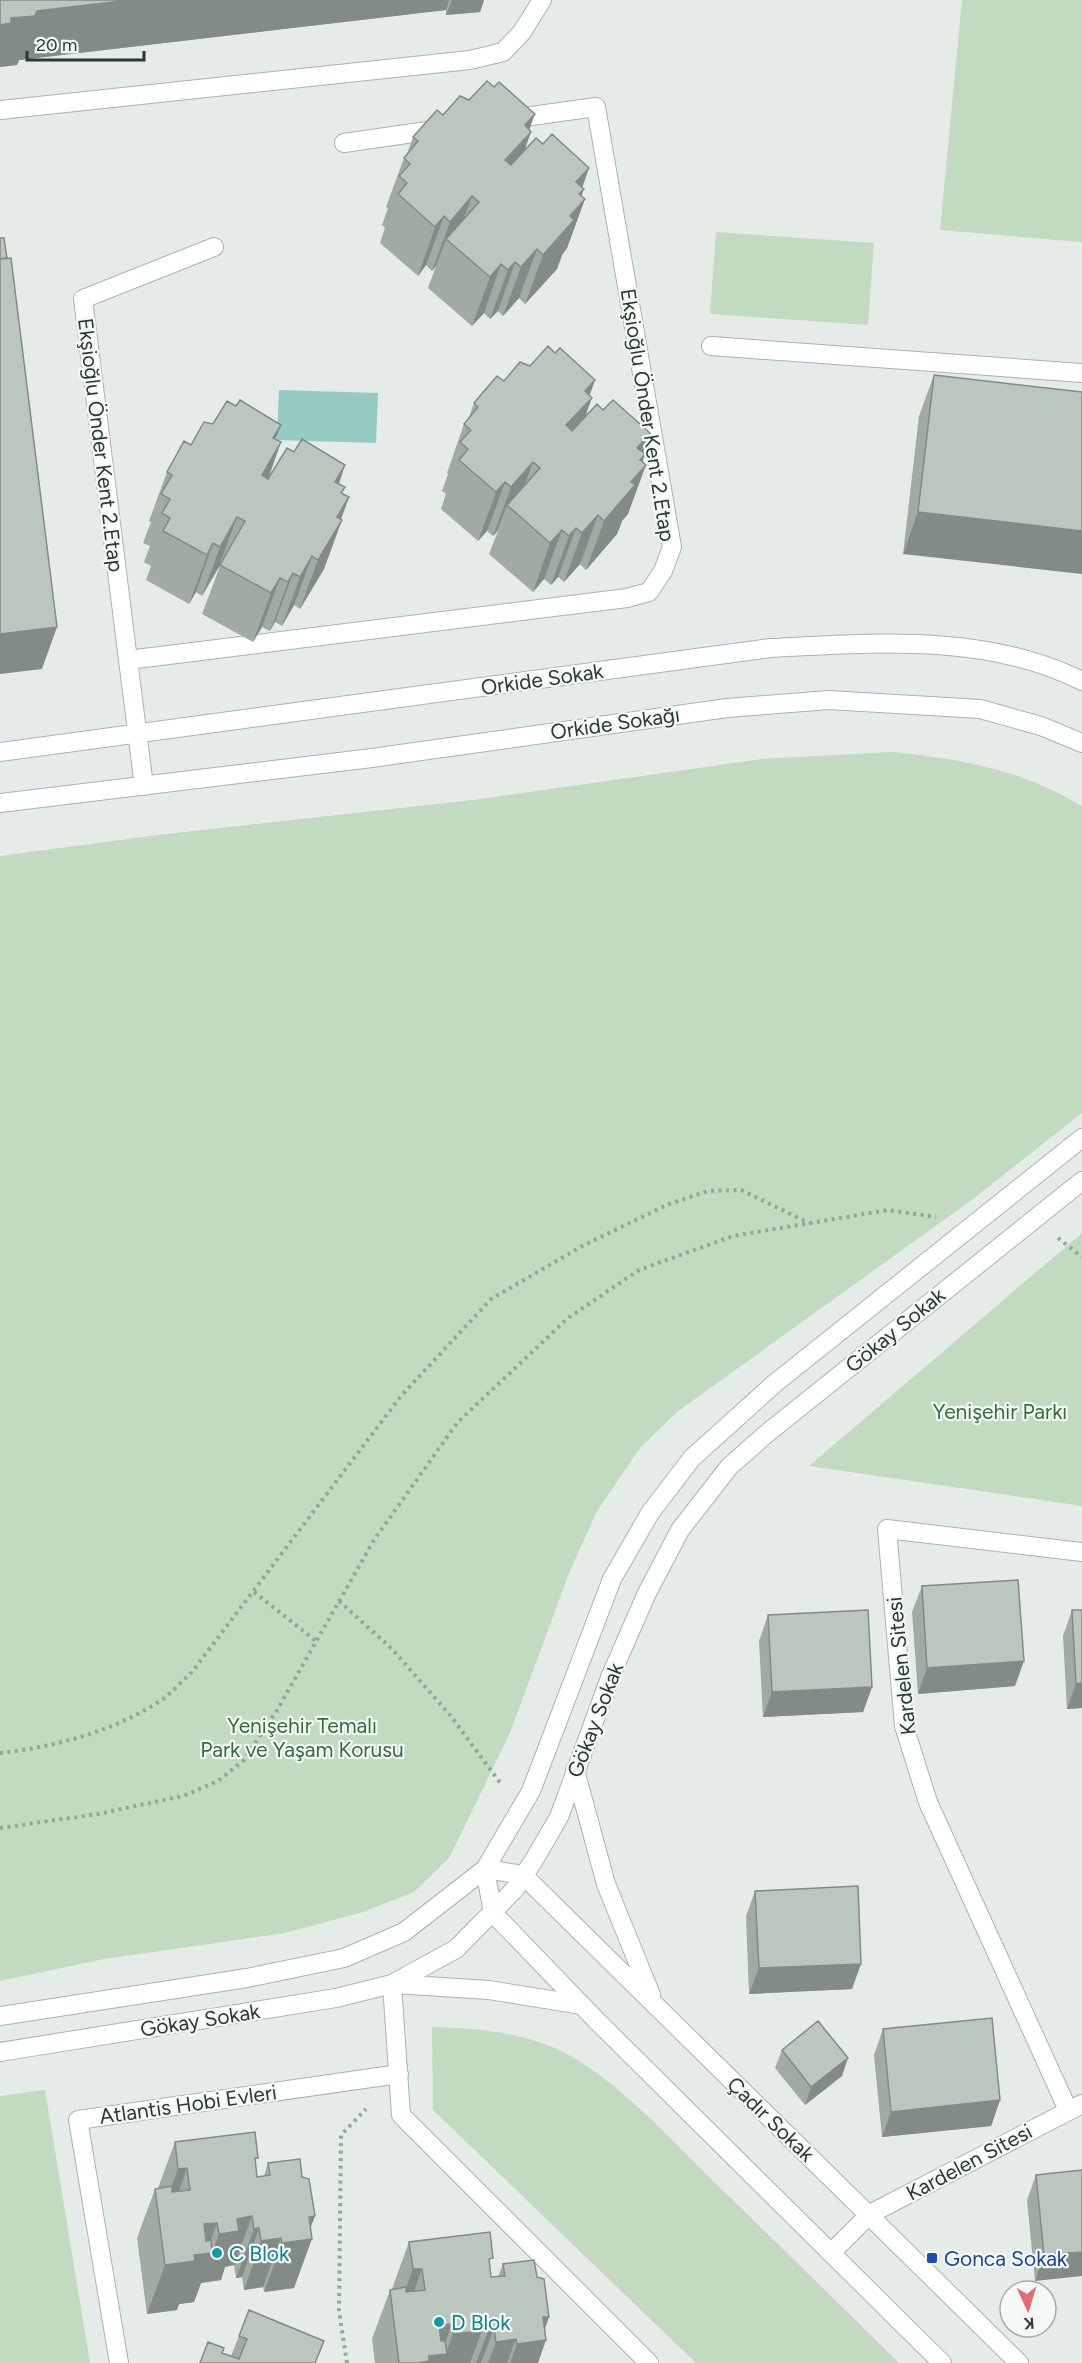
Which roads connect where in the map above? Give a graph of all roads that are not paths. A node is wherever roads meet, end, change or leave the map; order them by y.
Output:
1 (542, 0) edge
2 (0, 110) edge
3 (493, 122) edge
4 (459, 127) edge
5 (344, 143) dead end
6 (214, 247) dead end
7 (711, 346) dead end
8 (1082, 373) edge
9 (128, 660) junction
10 (1082, 681) edge
11 (136, 733) junction
12 (1082, 743) edge
13 (0, 752) edge
14 (144, 786) junction
15 (0, 804) edge
16 (1082, 1138) edge
17 (1082, 1181) edge
18 (1082, 1552) edge
19 (575, 1770) junction
20 (485, 1869) junction
21 (524, 1875) junction
22 (493, 1913) junction
23 (392, 1984) junction
24 (582, 2005) junction
25 (655, 2005) junction
26 (0, 2016) edge
27 (0, 2052) edge
28 (399, 2074) junction
29 (1075, 2107) edge
30 (870, 2214) junction
31 (831, 2253) junction
32 (119, 2363) edge
33 (649, 2363) edge
34 (942, 2363) edge
35 (1018, 2363) edge

1 - 2 street
3 - 9 street, Ekşioğlu Önder Kent 2.Etap
4 - 5 street
6 - 9 street, Ekşioğlu Önder Kent 2.Etap
7 - 8 street
9 - 11 street, Ekşioğlu Önder Kent 2.Etap
10 - 11 street, Orkide Sokak
11 - 13 street, Orkide Sokak
11 - 14 street
12 - 14 street, Orkide Sokağı
14 - 15 street, Orkide Sokağı
16 - 20 street, Gökay Sokak
17 - 19 street, Gökay Sokak
18 - 29 street, Kardelen Sitesi
19 - 21 street, Gökay Sokak
19 - 25 street
20 - 21 street
20 - 22 street
20 - 26 street, Gökay Sokak
21 - 22 street, Gökay Sokak
21 - 25 street, Çadır Sokak
22 - 23 street, Gökay Sokak
22 - 24 street
23 - 24 street
23 - 27 street, Gökay Sokak
23 - 28 street
24 - 31 street
25 - 30 street, Çadır Sokak
28 - 32 street, Atlantis Hobi Evleri
28 - 33 street
29 - 30 street, Kardelen Sitesi
30 - 31 street, Kardelen Sitesi
30 - 35 street, Çadır Sokak
31 - 34 street

